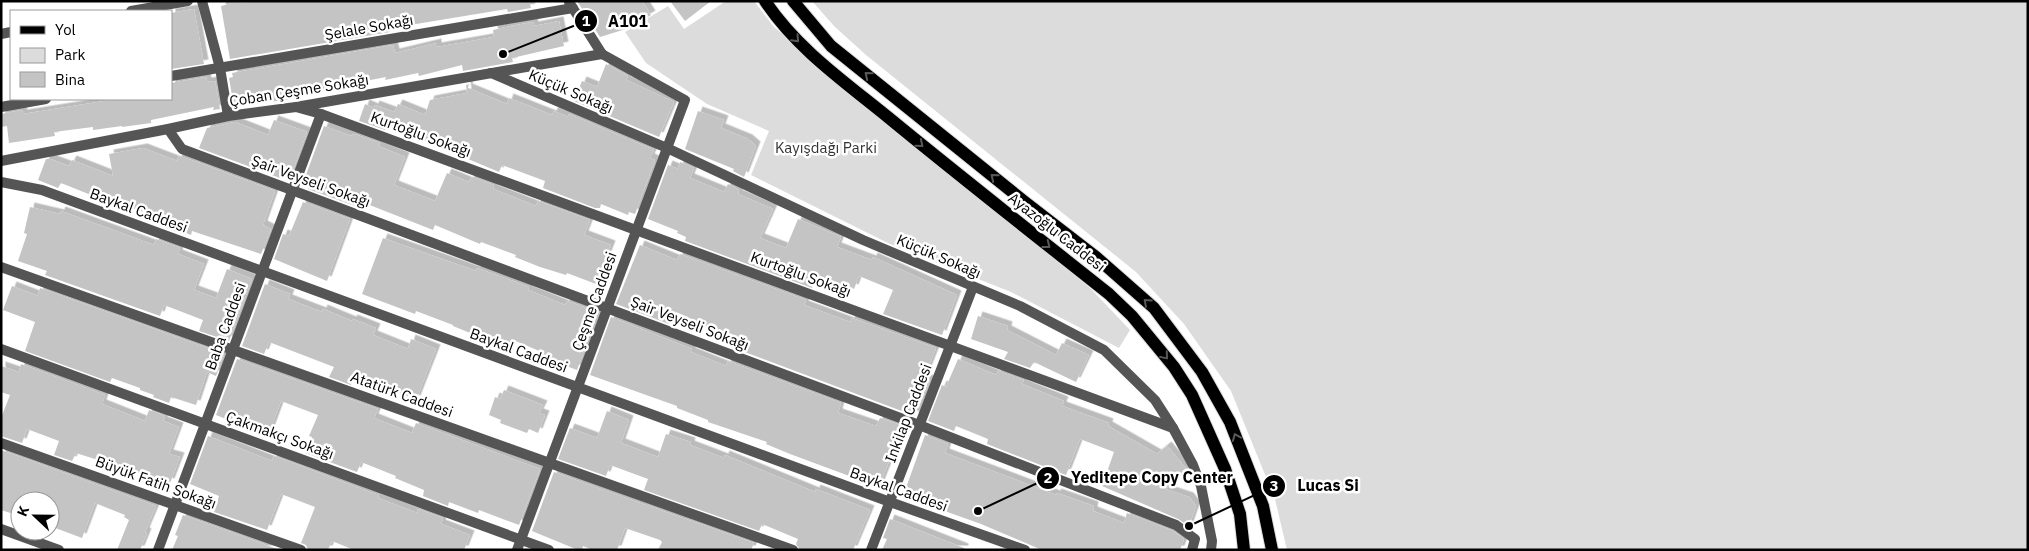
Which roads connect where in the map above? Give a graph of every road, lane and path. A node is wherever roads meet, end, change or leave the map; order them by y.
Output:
1 (188, 1) edge
2 (202, 1) edge
3 (765, 1) edge
4 (793, 1) edge
5 (571, 4) edge
6 (137, 10) edge
7 (602, 54) junction
8 (220, 68) junction
9 (491, 73) junction
10 (172, 76) edge
11 (40, 100) edge
12 (1, 107) edge
13 (296, 107) junction
14 (321, 114) junction
15 (228, 116) junction
16 (168, 130) junction
17 (667, 148) junction
18 (1, 161) edge
19 (1, 182) edge
20 (292, 190) junction
21 (637, 230) junction
22 (1, 267) edge
23 (262, 271) junction
24 (973, 287) junction
25 (607, 308) junction
26 (950, 345) junction
27 (1, 349) edge
28 (232, 350) junction
29 (578, 387) junction
30 (205, 424) junction
31 (919, 425) junction
32 (1173, 428) junction
33 (1, 443) edge
34 (550, 463) junction
35 (890, 502) junction
36 (175, 505) junction
37 (1, 529) edge
38 (521, 540) junction
39 (59, 550) edge
40 (158, 550) edge
41 (301, 550) edge
42 (517, 550) edge
43 (549, 550) edge
44 (793, 550) edge
45 (871, 550) edge
46 (1025, 550) edge
47 (1192, 550) edge
48 (1211, 550) edge
49 (1244, 550) edge
50 (1272, 550) edge

1 - 6 street
2 - 8 street
3 -> 49 main road, Ayazoğlu Caddesi
50 -> 4 main road, Ayazoğlu Caddesi
5 - 7 street
5 - 8 street, Şelale Sokağı
7 - 9 street, Çoban Çeşme Sokağı
7 - 17 street
8 - 10 street, Şelale Sokağı
8 - 15 street
9 - 13 street, Çoban Çeşme Sokağı
9 - 17 street, Küçük Sokağı
11 - 12 street
13 - 14 street, Kurtoğlu Sokağı
13 - 15 street, Çoban Çeşme Sokağı
14 - 20 street, Baba Caddesi
14 - 21 street, Kurtoğlu Sokağı
15 - 16 street, Çoban Çeşme Sokağı
16 - 18 street, Çoban Çeşme Sokağı
16 - 20 street, Şair Veyseli Sokağı
17 - 21 street, Çeşme Caddesi
17 - 24 street, Küçük Sokağı
19 - 23 street, Baykal Caddesi
20 - 23 street, Baba Caddesi
20 - 25 street, Şair Veyseli Sokağı
21 - 25 street, Çeşme Caddesi
21 - 26 street, Kurtoğlu Sokağı
22 - 28 street, Atatürk Caddesi
23 - 28 street, Baba Caddesi
23 - 29 street, Baykal Caddesi
24 - 26 street, Inkilap Caddesi
24 - 32 street, Küçük Sokağı
25 - 29 street, Çeşme Caddesi
25 - 31 street, Şair Veyseli Sokağı
26 - 31 street, Inkilap Caddesi
26 - 32 street, Kurtoğlu Sokağı
27 - 30 street, Çakmakçı Sokağı
28 - 30 street, Baba Caddesi
28 - 34 street, Atatürk Caddesi
29 - 34 street, Çeşme Caddesi
29 - 35 street, Baykal Caddesi
30 - 36 street, Baba Caddesi
30 - 38 street, Çakmakçı Sokağı
31 - 35 street, Inkilap Caddesi
31 - 47 street, Şair Veyseli Sokağı
32 - 48 street
33 - 36 street, Büyük Fatih Sokağı
34 - 38 street, Çeşme Caddesi
34 - 44 street, Atatürk Caddesi
35 - 45 street, Inkilap Caddesi
35 - 46 street, Baykal Caddesi
36 - 40 street, Baba Caddesi
36 - 41 street, Büyük Fatih Sokağı
37 - 39 street
38 - 42 street, Çeşme Caddesi
38 - 43 street, Çakmakçı Sokağı

